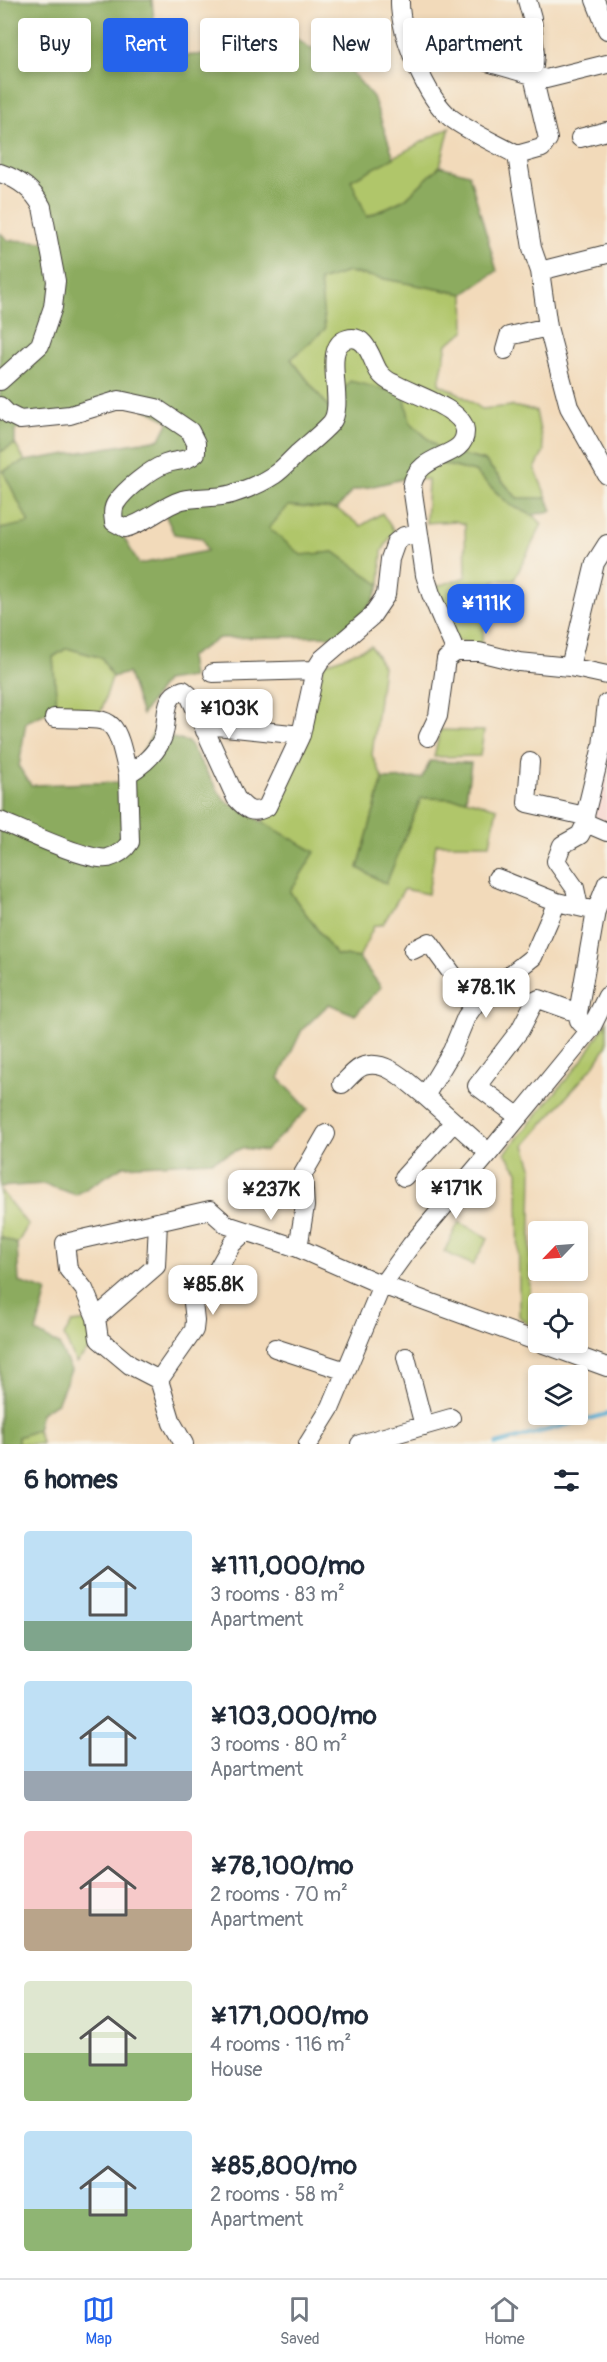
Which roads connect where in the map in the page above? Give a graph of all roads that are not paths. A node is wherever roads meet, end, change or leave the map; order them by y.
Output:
1 (400, 0) edge
2 (527, 0) edge
3 (595, 0) edge
4 (403, 18) edge
5 (607, 30) edge
6 (607, 64) edge
7 (421, 72) edge
8 (519, 72) edge
9 (533, 76) junction
10 (607, 130) edge
11 (580, 138) dead end
12 (517, 154) junction
13 (0, 173) edge
14 (607, 254) edge
15 (540, 271) junction
16 (548, 327) junction
17 (505, 350) dead end
18 (0, 381) edge
19 (0, 406) edge
20 (607, 475) edge
21 (418, 533) junction
22 (607, 544) edge
23 (456, 652) junction
24 (570, 667) junction
25 (315, 670) junction
26 (213, 673) dead end
27 (607, 675) edge
28 (607, 703) edge
29 (54, 718) dead end
30 (205, 731) junction
31 (301, 735) junction
32 (428, 737) dead end
33 (530, 762) dead end
34 (128, 774) junction
35 (586, 820) junction
36 (0, 821) edge
37 (607, 832) edge
38 (497, 878) dead end
39 (607, 883) edge
40 (557, 902) junction
41 (587, 909) junction
42 (413, 950) dead end
43 (607, 996) edge
44 (478, 1000) junction
45 (578, 1013) junction
46 (590, 1030) junction
47 (342, 1084) dead end
48 (425, 1096) junction
49 (519, 1117) junction
50 (454, 1122) junction
51 (326, 1134) dead end
52 (489, 1153) junction
53 (404, 1177) dead end
54 (158, 1222) junction
55 (244, 1232) junction
56 (298, 1248) junction
57 (382, 1285) junction
58 (96, 1318) junction
59 (275, 1348) dead end
60 (406, 1357) dead end
61 (607, 1367) edge
62 (346, 1371) junction
63 (159, 1380) junction
64 (451, 1418) dead end
65 (424, 1426) junction
66 (184, 1444) edge
67 (308, 1444) edge
68 (360, 1444) edge

1 - 4 street
2 - 9 street
3 - 5 street
6 - 9 street
7 - 12 street
8 - 9 street
9 - 12 street
10 - 11 street
12 - 15 street
13 - 18 street
14 - 15 street
15 - 16 street
16 - 17 street
16 - 20 street
19 - 21 street
21 - 23 street
21 - 25 street
22 - 24 street
23 - 24 street
23 - 32 street
24 - 27 street
25 - 26 street
25 - 31 street
28 - 35 street
29 - 34 street
30 - 31 street
30 - 31 street
30 - 34 street
33 - 35 street
34 - 36 street
35 - 37 street
35 - 41 street
38 - 40 street
39 - 41 street
40 - 41 street
40 - 44 street
41 - 45 street
42 - 44 street
43 - 46 street
44 - 48 street
45 - 46 street
45 - 49 street
46 - 49 street
47 - 48 street
48 - 50 street
49 - 52 street
50 - 52 street
50 - 53 street
51 - 56 street
52 - 57 street
54 - 55 street
54 - 58 street
54 - 58 street
55 - 56 street
55 - 63 street
56 - 57 street
57 - 61 street
57 - 62 street
58 - 63 street
59 - 62 street
60 - 65 street
62 - 67 street
63 - 66 street
64 - 65 street
65 - 68 street

